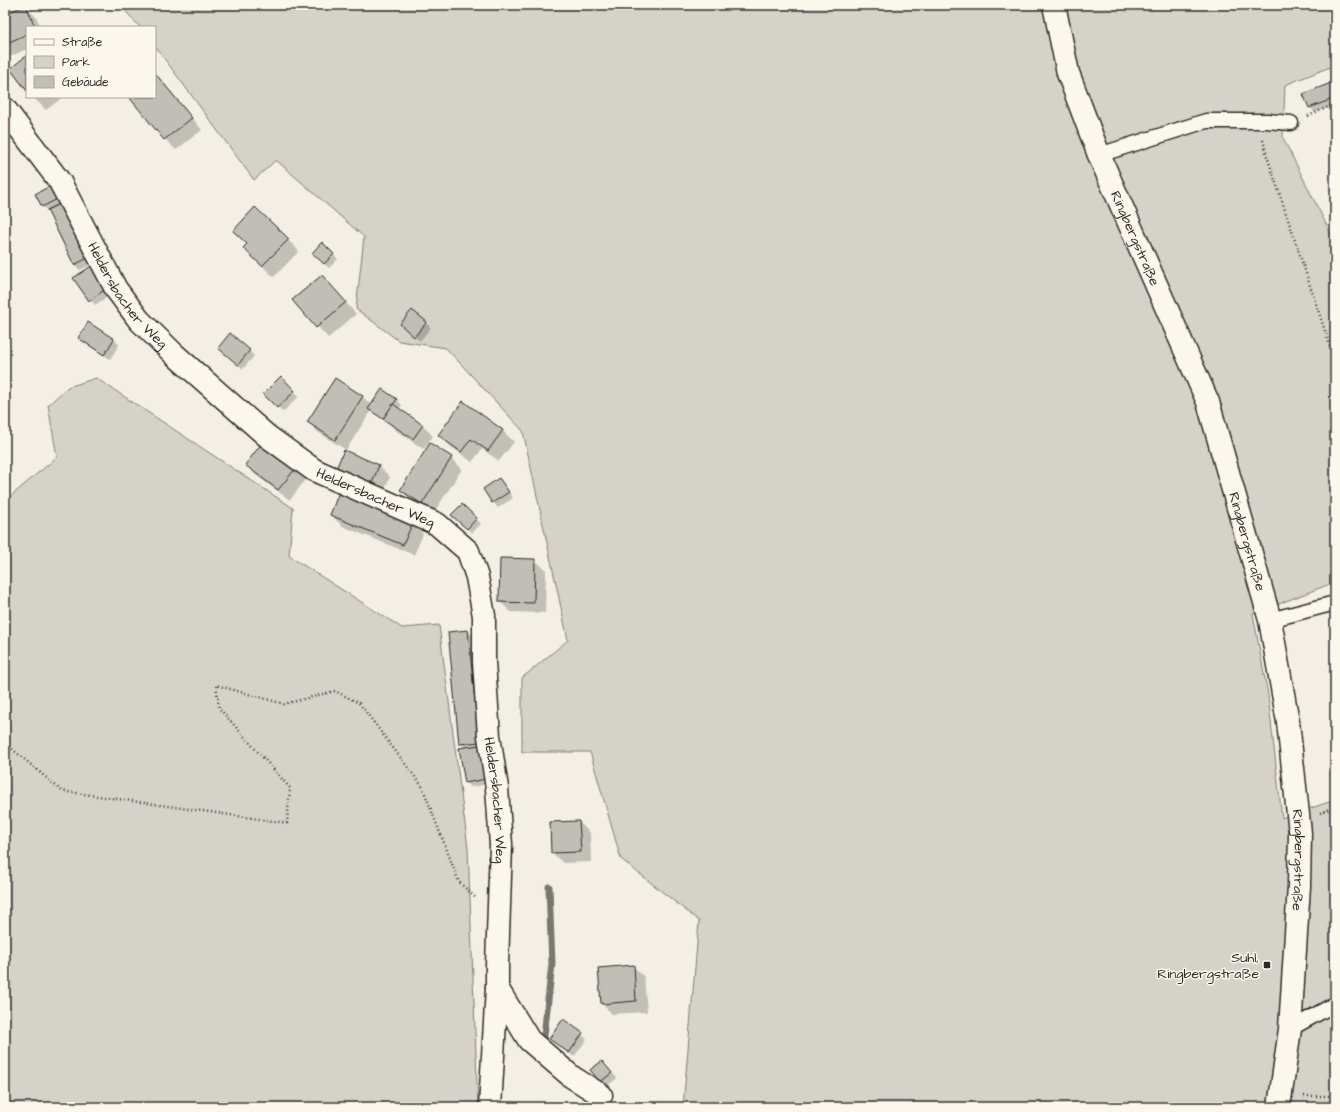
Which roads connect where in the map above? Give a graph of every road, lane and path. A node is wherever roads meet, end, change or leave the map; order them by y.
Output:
1 (1054, 5) edge
2 (1335, 104) edge
3 (5, 109) edge
4 (1260, 122) junction
5 (1291, 123) joint
6 (1099, 156) junction
7 (1335, 361) edge
8 (1335, 603) edge
9 (1270, 620) junction
10 (5, 745) edge
11 (498, 918) junction
12 (498, 988) junction
13 (1335, 1004) edge
14 (1290, 1029) junction
15 (601, 1095) dead end
16 (1335, 1096) edge
17 (1280, 1102) edge
18 (490, 1107) edge

1 - 6 street, Ringbergstraße
2 - 5 path
3 - 11 street, Heldersbacher Weg
4 - 5 lane
4 - 6 lane
4 - 7 path
6 - 9 street, Ringbergstraße
8 - 9 lane
9 - 14 street, Ringbergstraße
10 - 11 path
11 - 12 street, Heldersbacher Weg
12 - 15 street, Heldersbacher Weg
12 - 18 street, Heldersbacher Weg
13 - 14 lane
14 - 17 street, Ringbergstraße
16 - 17 path

